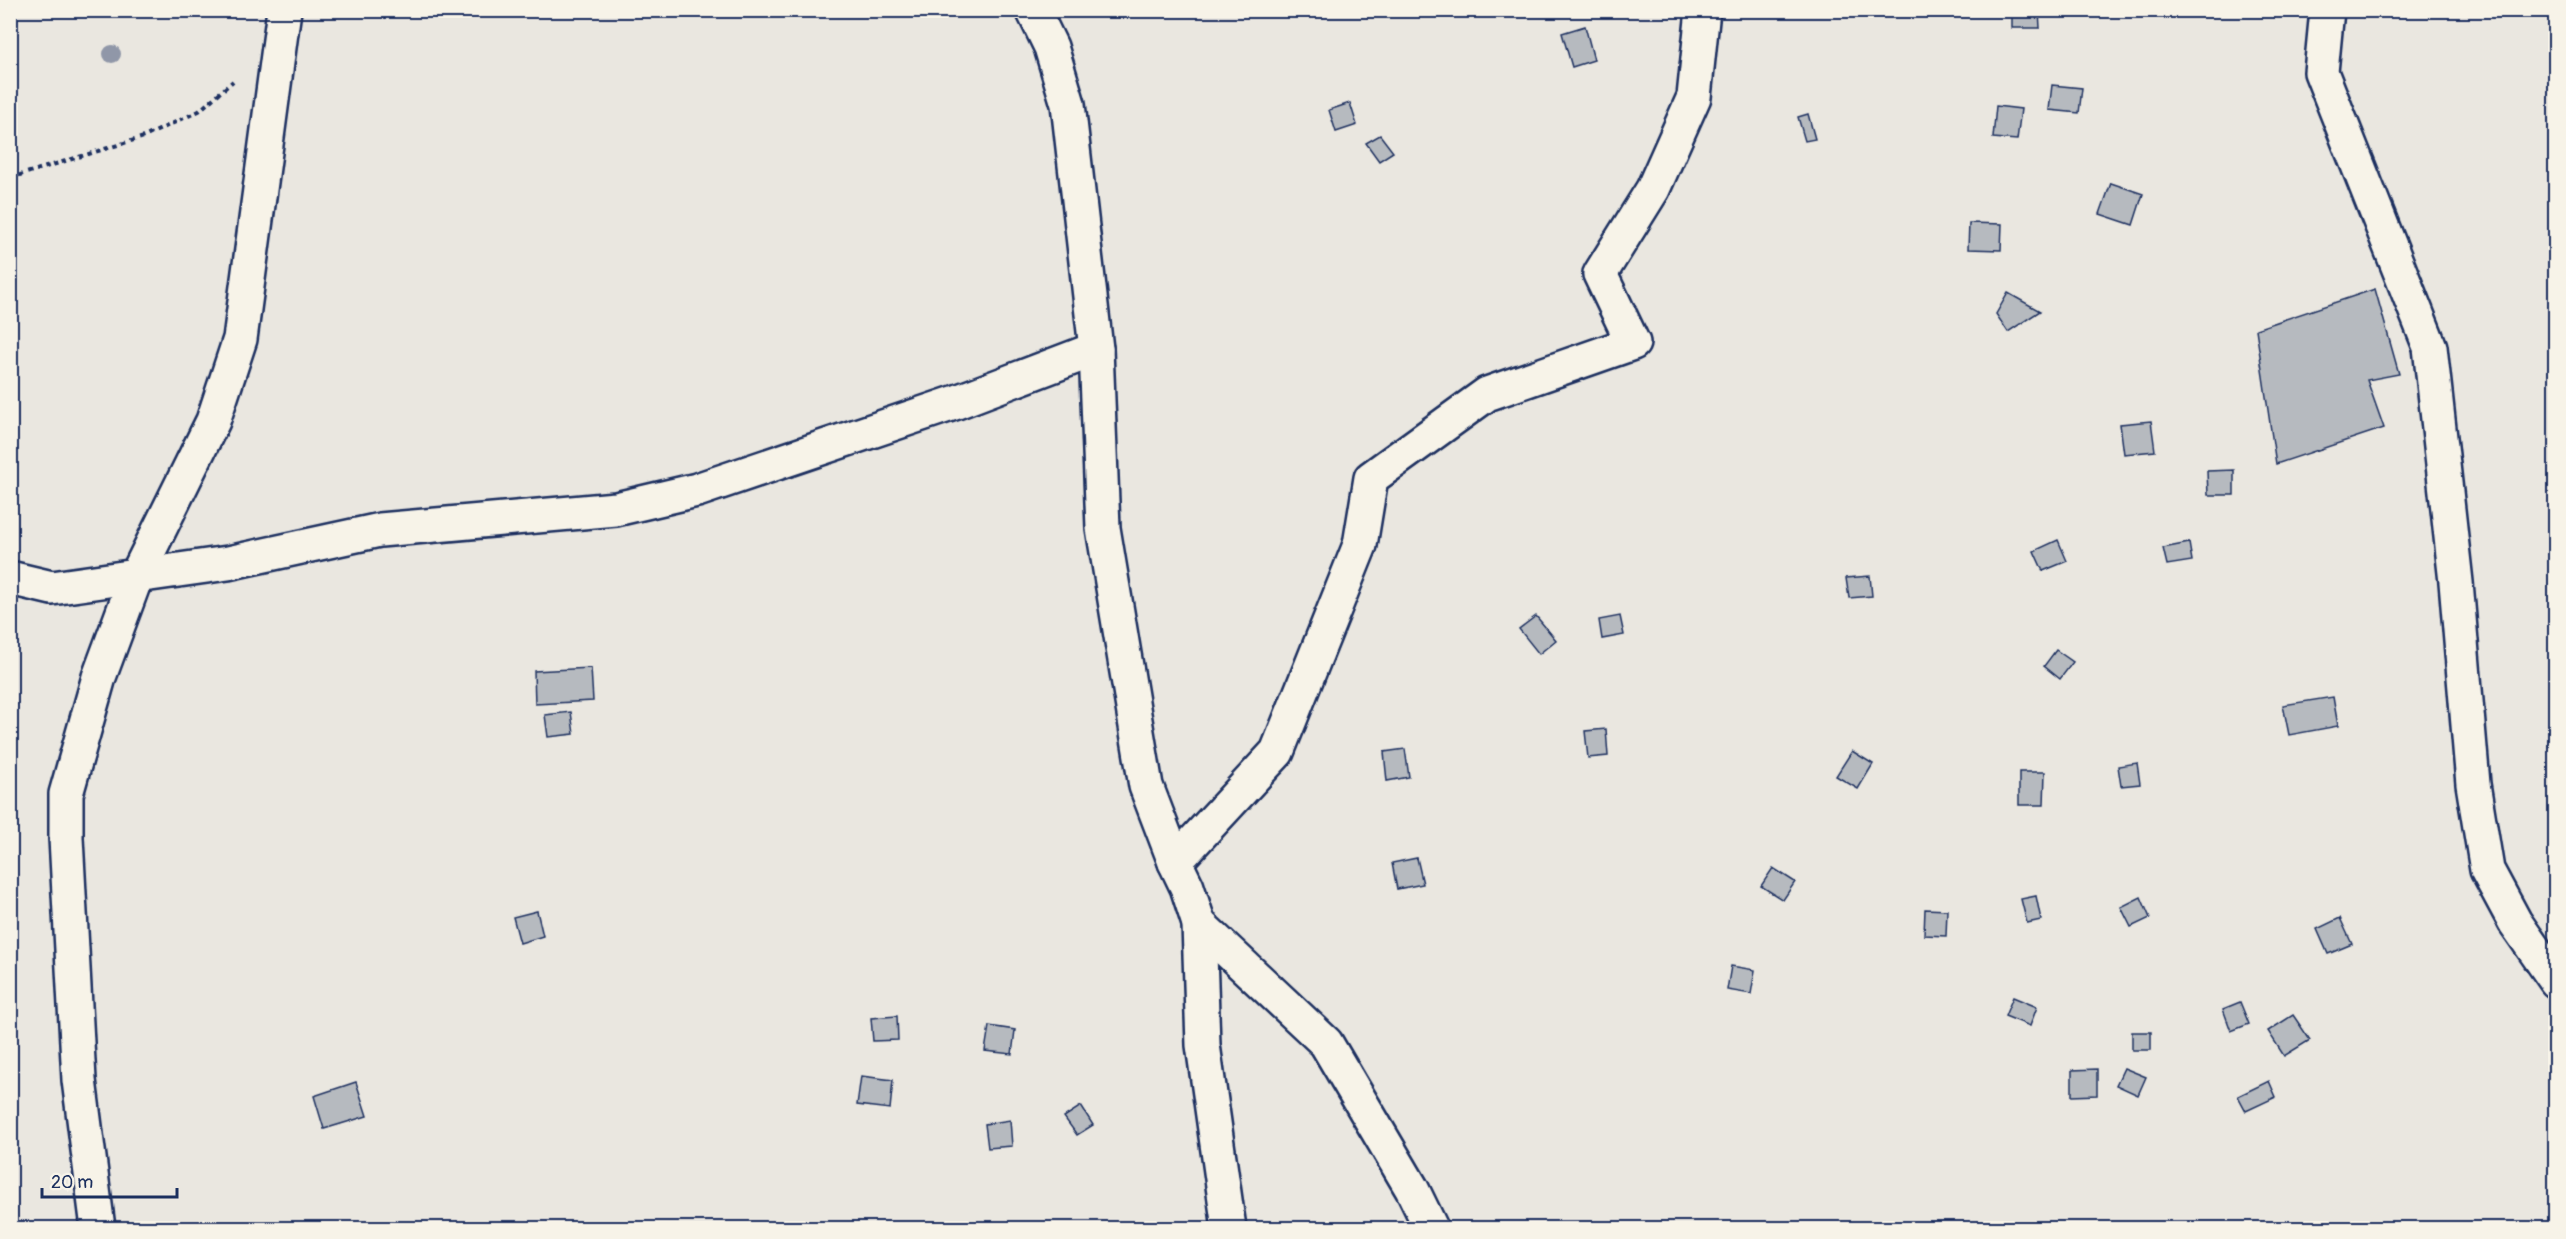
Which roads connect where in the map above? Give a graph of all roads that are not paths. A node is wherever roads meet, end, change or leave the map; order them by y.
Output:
1 (1033, 10) edge
2 (1703, 10) edge
3 (2327, 10) edge
4 (282, 25) edge
5 (1096, 349) junction
6 (136, 577) junction
7 (10, 578) edge
8 (1175, 862) junction
9 (1199, 924) junction
10 (2556, 981) edge
11 (98, 1228) edge
12 (1229, 1228) edge
13 (1431, 1228) edge

1 - 5 street
2 - 8 street
3 - 10 street
4 - 6 street
5 - 6 street
5 - 8 street
6 - 7 street
6 - 11 street
8 - 9 street
9 - 12 street
9 - 13 street

